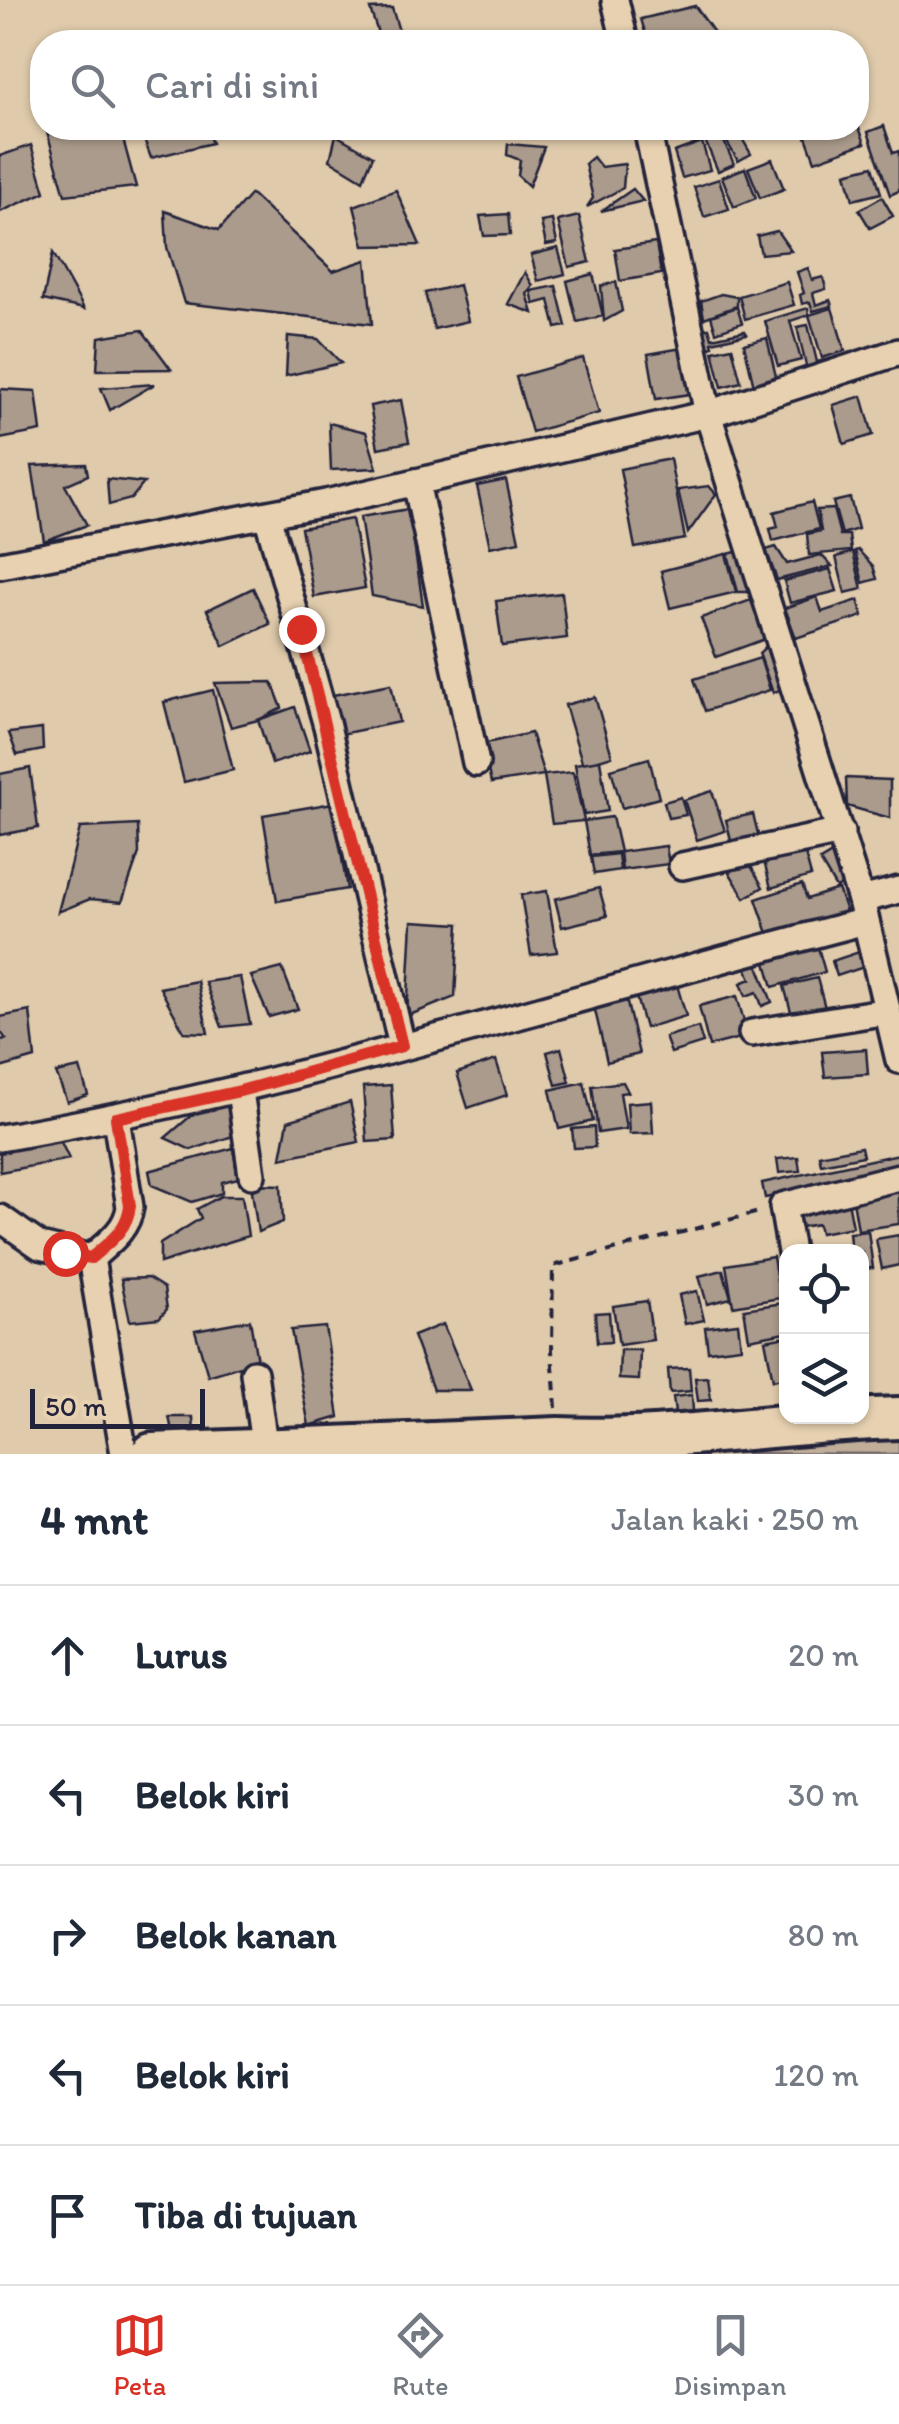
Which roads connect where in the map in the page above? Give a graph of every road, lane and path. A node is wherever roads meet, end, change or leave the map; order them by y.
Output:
1 (615, 0) edge
2 (622, 30) edge
3 (649, 140) edge
4 (899, 352) edge
5 (708, 414) junction
6 (416, 482) junction
7 (267, 515) junction
8 (0, 565) edge
9 (476, 763) dead end
10 (840, 832) junction
11 (682, 866) dead end
12 (899, 890) edge
13 (864, 911) junction
14 (888, 1011) junction
15 (752, 1033) dead end
16 (402, 1046) junction
17 (899, 1060) edge
18 (240, 1091) junction
19 (116, 1118) junction
20 (0, 1138) edge
21 (252, 1176) dead end
22 (899, 1177) edge
23 (782, 1206) junction
24 (0, 1218) edge
25 (789, 1244) edge
26 (91, 1258) junction
27 (254, 1373) dead end
28 (869, 1418) edge
29 (899, 1418) edge
30 (779, 1424) edge
31 (558, 1438) junction
32 (266, 1450) junction
33 (197, 1452) edge
34 (124, 1454) edge
35 (152, 1454) edge

1 - 2 street
3 - 5 street
4 - 5 street
5 - 6 street
5 - 10 street
6 - 7 street
6 - 9 street
7 - 8 street
7 - 16 street
10 - 11 street
10 - 13 street
12 - 13 street
13 - 14 street
13 - 16 street
14 - 15 street
14 - 17 street
16 - 18 street
18 - 19 street
18 - 21 street
19 - 20 street
19 - 26 street
22 - 23 street
23 - 25 street
23 - 31 path
24 - 26 street
26 - 34 street
27 - 32 street
28 - 29 main road
30 - 31 main road
31 - 32 main road
32 - 33 main road
33 - 35 main road

